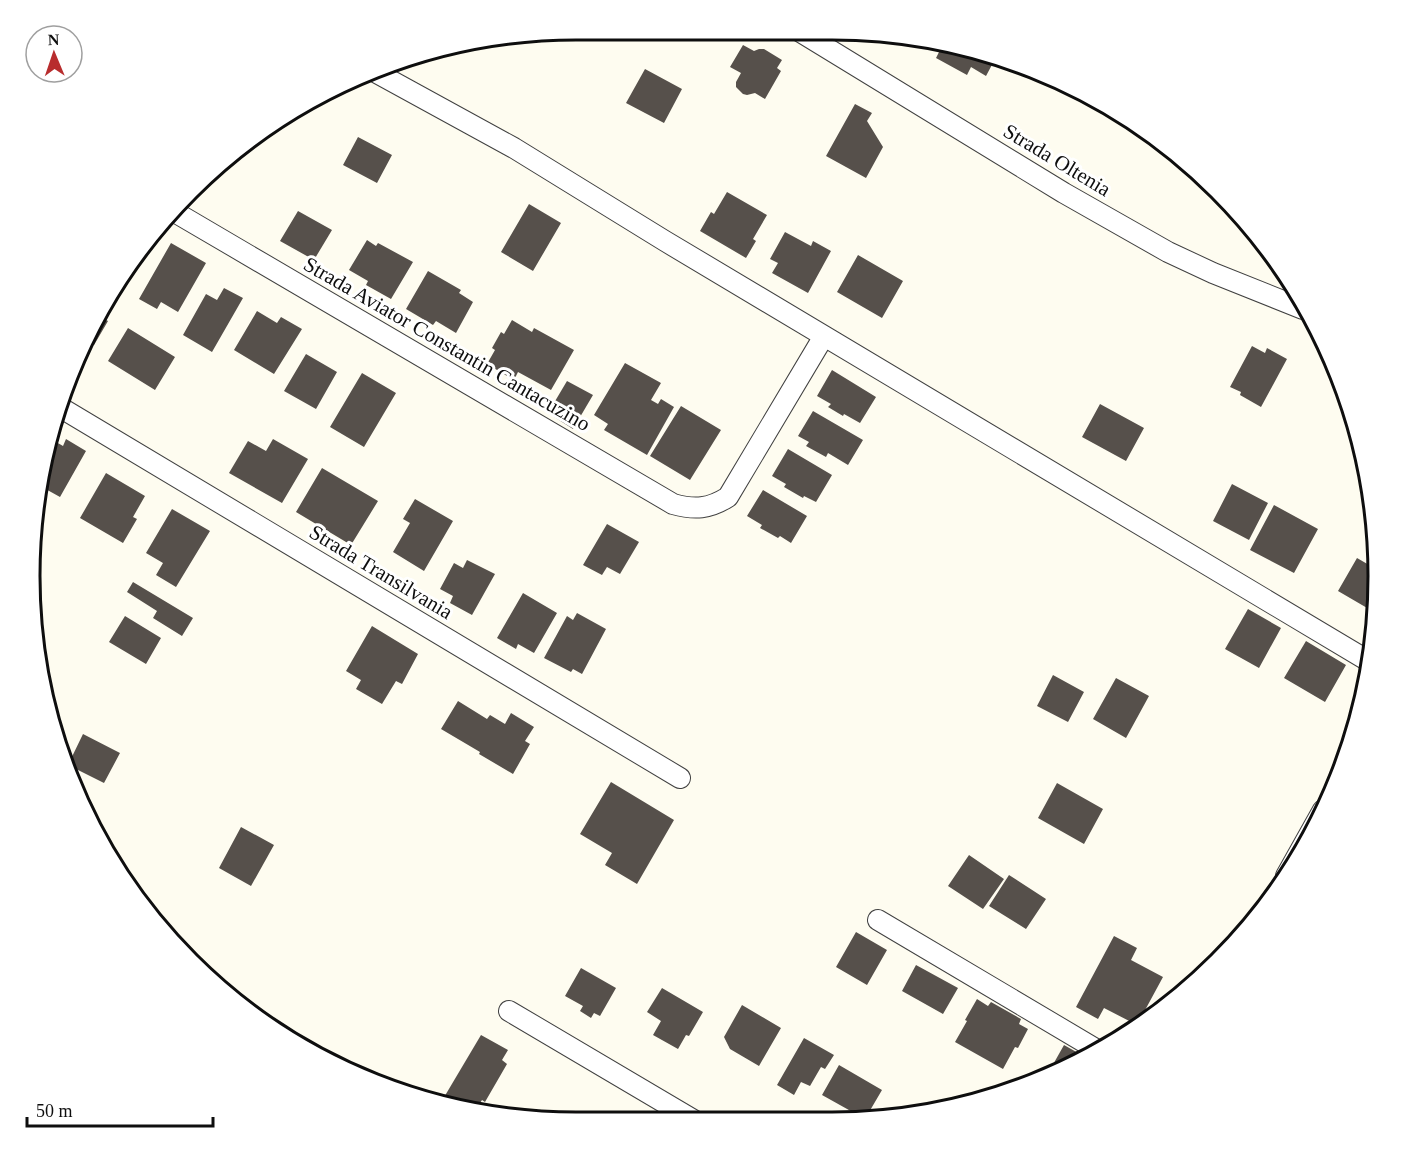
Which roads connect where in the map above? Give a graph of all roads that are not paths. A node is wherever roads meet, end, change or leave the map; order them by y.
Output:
1 (814, 40) edge
2 (383, 77) edge
3 (181, 215) edge
4 (1294, 305) edge
5 (824, 336) junction
6 (67, 411) edge
7 (1361, 657) edge
8 (680, 778) dead end
9 (878, 920) dead end
10 (509, 1011) dead end
11 (1090, 1046) edge
12 (680, 1112) edge

1 - 4 street, Strada Oltenia
2 - 5 street
3 - 5 street, Strada Aviator Constantin Cantacuzino
5 - 7 street
6 - 8 street, Strada Transilvania
9 - 11 street
10 - 12 street

